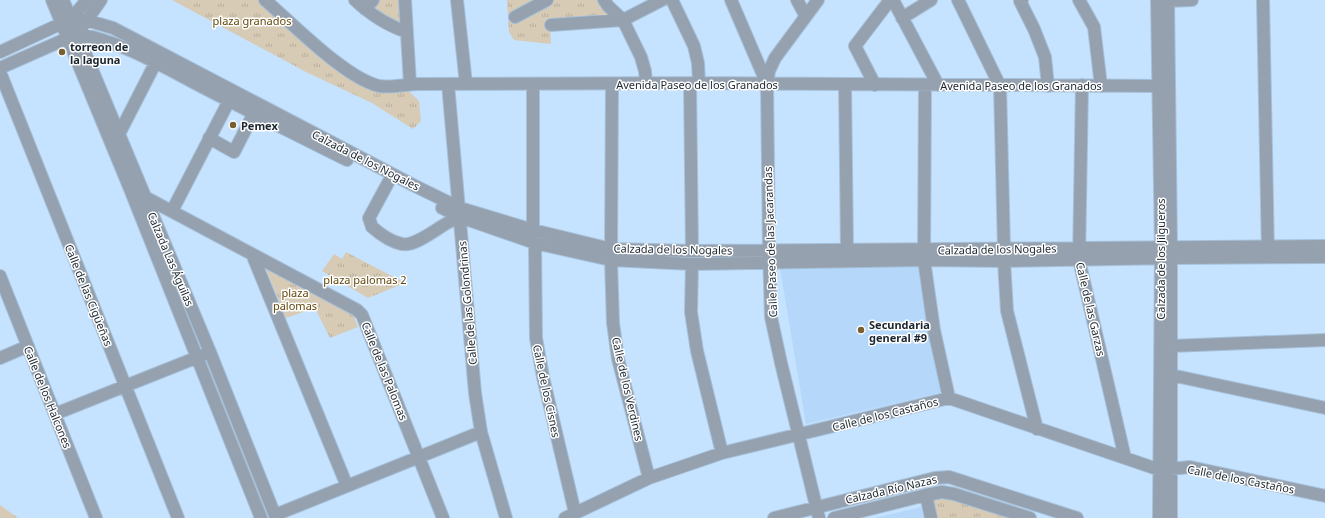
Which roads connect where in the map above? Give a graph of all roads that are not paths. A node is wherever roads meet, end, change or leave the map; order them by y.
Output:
1 (52, 0) edge
2 (63, 0) edge
3 (88, 0) edge
4 (101, 0) edge
5 (265, 0) edge
6 (355, 0) edge
7 (374, 0) edge
8 (405, 0) edge
9 (457, 0) edge
10 (548, 0) edge
11 (604, 0) edge
12 (662, 0) edge
13 (672, 0) edge
14 (731, 0) edge
15 (797, 0) edge
16 (818, 0) edge
17 (891, 0) edge
18 (931, 0) edge
19 (958, 0) edge
20 (1079, 0) edge
21 (1165, 0) edge
22 (1192, 0) edge
23 (1263, 0) edge
24 (1021, 1) edge
25 (365, 9) junction
26 (805, 15) junction
27 (515, 16) dead end
28 (902, 18) junction
29 (86, 20) junction
30 (623, 20) junction
31 (67, 22) junction
32 (551, 25) dead end
33 (407, 32) junction
34 (72, 36) junction
35 (0, 52) edge
36 (158, 58) junction
37 (0, 68) edge
38 (0, 72) edge
39 (646, 83) junction
40 (694, 83) junction
41 (410, 84) junction
42 (448, 84) junction
43 (466, 84) junction
44 (533, 84) junction
45 (612, 84) junction
46 (767, 84) junction
47 (845, 84) junction
48 (875, 85) junction
49 (925, 85) junction
50 (938, 85) junction
51 (1082, 85) junction
52 (1000, 86) junction
53 (1048, 86) junction
54 (1101, 86) junction
55 (1158, 86) junction
56 (232, 96) junction
57 (254, 113) junction
58 (119, 134) junction
59 (209, 138) junction
60 (318, 140) junction
61 (389, 181) junction
62 (130, 189) junction
63 (414, 189) junction
64 (144, 197) junction
65 (172, 211) junction
66 (460, 213) junction
67 (533, 230) junction
68 (535, 243) junction
69 (1325, 246) edge
70 (847, 250) junction
71 (692, 251) junction
72 (1268, 252) junction
73 (1166, 253) junction
74 (252, 254) junction
75 (611, 254) junction
76 (1079, 254) junction
77 (924, 255) junction
78 (1004, 255) junction
79 (769, 256) junction
80 (1325, 257) edge
81 (692, 264) junction
82 (0, 276) edge
83 (1325, 340) edge
84 (28, 346) junction
85 (1171, 346) junction
86 (210, 352) junction
87 (0, 358) edge
88 (196, 358) junction
89 (1171, 375) junction
90 (125, 386) junction
91 (949, 398) junction
92 (1325, 408) edge
93 (55, 414) junction
94 (1037, 428) junction
95 (481, 432) junction
96 (799, 435) junction
97 (722, 453) junction
98 (420, 457) junction
99 (1126, 458) junction
100 (1165, 470) junction
101 (649, 478) junction
102 (347, 486) junction
103 (926, 495) junction
104 (1325, 496) edge
105 (818, 513) edge
106 (570, 515) edge
107 (275, 516) edge
108 (96, 518) edge
109 (178, 518) edge
110 (261, 518) edge
111 (443, 518) edge
112 (506, 518) edge
113 (774, 518) edge
114 (834, 518) edge
115 (931, 518) edge
116 (1030, 518) edge
117 (1077, 518) edge
118 (1160, 518) edge
119 (1171, 518) edge

1 - 31 street, Calzada Las Águilas
2 - 31 street, Calzada Las Águilas
3 - 31 street
4 - 29 street
5 - 41 street, Avenida Paseo de los Granados
6 - 25 street
7 - 25 street
8 - 33 street
9 - 43 street
10 - 27 street
11 - 30 street
12 - 30 street
13 - 40 street
14 - 46 street
15 - 26 street
16 - 26 street, Calle Paseo de las Jacarandas
17 - 28 street
17 - 48 street
18 - 28 street
19 - 52 street
20 - 54 street
21 - 22 street
21 - 55 street, Calzada de los Jilgueros
21 - 73 street, Calzada de los Jilgueros
23 - 72 street
24 - 53 street
25 - 33 street
26 - 46 street, Calle Paseo de las Jacarandas
28 - 50 street
29 - 31 street, Calzada de los Nogales
29 - 34 street
29 - 36 street, Calzada de los Nogales
30 - 32 street
30 - 39 street
31 - 34 street, Calzada Las Águilas
31 - 35 street
33 - 41 street
34 - 36 street, Calzada de los Nogales
34 - 37 street
34 - 58 street, Calzada Las Águilas
34 - 62 street, Calzada Las Águilas
36 - 56 street, Calzada de los Nogales
36 - 58 street
38 - 90 street, Calle de las Cigüeñas
39 - 40 street, Avenida Paseo de los Granados
39 - 45 street, Avenida Paseo de los Granados
40 - 46 street, Avenida Paseo de los Granados
40 - 71 street
41 - 42 street, Avenida Paseo de los Granados
42 - 43 street, Avenida Paseo de los Granados
42 - 66 street, Calle de las Golondrinas
43 - 44 street, Avenida Paseo de los Granados
44 - 45 street, Avenida Paseo de los Granados
44 - 67 street
45 - 75 street, Calle de los Verdines
46 - 47 street, Avenida Paseo de los Granados
46 - 79 street, Calle Paseo de las Jacarandas
47 - 48 street, Avenida Paseo de los Granados
47 - 70 street
48 - 49 street, Avenida Paseo de los Granados
49 - 50 street, Avenida Paseo de los Granados
49 - 77 street
50 - 52 street, Avenida Paseo de los Granados
51 - 53 street, Avenida Paseo de los Granados
51 - 54 street, Avenida Paseo de los Granados
51 - 76 street, Calle de las Garzas
52 - 53 street, Avenida Paseo de los Granados
52 - 78 street
54 - 55 street, Avenida Paseo de los Granados
55 - 73 street, Calzada de los Jilgueros
56 - 57 street, Calzada de los Nogales
56 - 59 street
56 - 60 street, Calzada de los Nogales
57 - 59 street
57 - 60 street, Calzada de los Nogales
58 - 64 street, Calzada Las Águilas
59 - 65 street
60 - 61 street, Calzada de los Nogales
60 - 63 street, Calzada de los Nogales
61 - 63 street, Calzada de los Nogales
61 - 66 street
62 - 64 street, Calle de las Palomas
62 - 88 street, Calzada Las Águilas
63 - 66 street, Calzada de los Nogales
64 - 65 street, Calle de las Palomas
64 - 86 street, Calzada Las Águilas
65 - 74 street, Calle de las Palomas
66 - 67 street, Calzada de los Nogales
66 - 68 street, Calzada de los Nogales
66 - 95 street, Calle de las Golondrinas
67 - 75 street, Calzada de los Nogales
68 - 75 street, Calzada de los Nogales
68 - 106 street, Calle de los Cisnes
69 - 72 street, Calzada de los Nogales
70 - 77 street, Calzada de los Nogales
70 - 79 street, Calzada de los Nogales
71 - 75 street, Calzada de los Nogales
71 - 79 street, Calzada de los Nogales
72 - 73 street, Calzada de los Nogales
72 - 80 street, Calzada de los Nogales
73 - 76 street, Calzada de los Nogales
73 - 85 street, Calzada de los Jilgueros
73 - 100 street, Calzada de los Jilgueros
74 - 98 street, Calle de las Palomas
74 - 102 street
75 - 81 street, Calzada de los Nogales
75 - 101 street, Calle de los Verdines
76 - 78 street, Calzada de los Nogales
76 - 99 street, Calle de las Garzas
77 - 78 street, Calzada de los Nogales
77 - 79 street, Calzada de los Nogales
77 - 91 street
78 - 94 street
79 - 81 street, Calzada de los Nogales
79 - 96 street, Calle Paseo de las Jacarandas
81 - 97 street
82 - 84 street, Calle de los Halcones
83 - 85 street
84 - 87 street
84 - 93 street, Calle de los Halcones
85 - 89 street, Calzada de los Jilgueros
86 - 88 street
86 - 107 street, Calzada Las Águilas
88 - 90 street
88 - 110 street, Calzada Las Águilas
89 - 92 street
89 - 100 street, Calzada de los Jilgueros
90 - 93 street
90 - 109 street, Calle de las Cigüeñas
91 - 94 street, Calle de los Castaños
91 - 96 street, Calle de los Castaños
93 - 108 street, Calle de los Halcones
94 - 99 street, Calle de los Castaños
95 - 98 street
95 - 112 street, Calle de las Golondrinas
96 - 97 street, Calle de los Castaños
96 - 105 street, Calle Paseo de las Jacarandas
97 - 101 street, Calle de los Castaños
98 - 102 street
98 - 111 street, Calle de las Palomas
99 - 100 street, Calle de los Castaños
100 - 104 street, Calle de los Castaños
100 - 118 street, Calzada de los Jilgueros
100 - 119 street, Calzada de los Jilgueros
101 - 106 street, Calle de los Castaños
102 - 107 street
103 - 114 street, Calzada Río Nazas
103 - 115 street
103 - 116 street, Calzada Río Nazas
105 - 113 street, Calzada Río Nazas
105 - 117 street, Calzada Río Nazas

